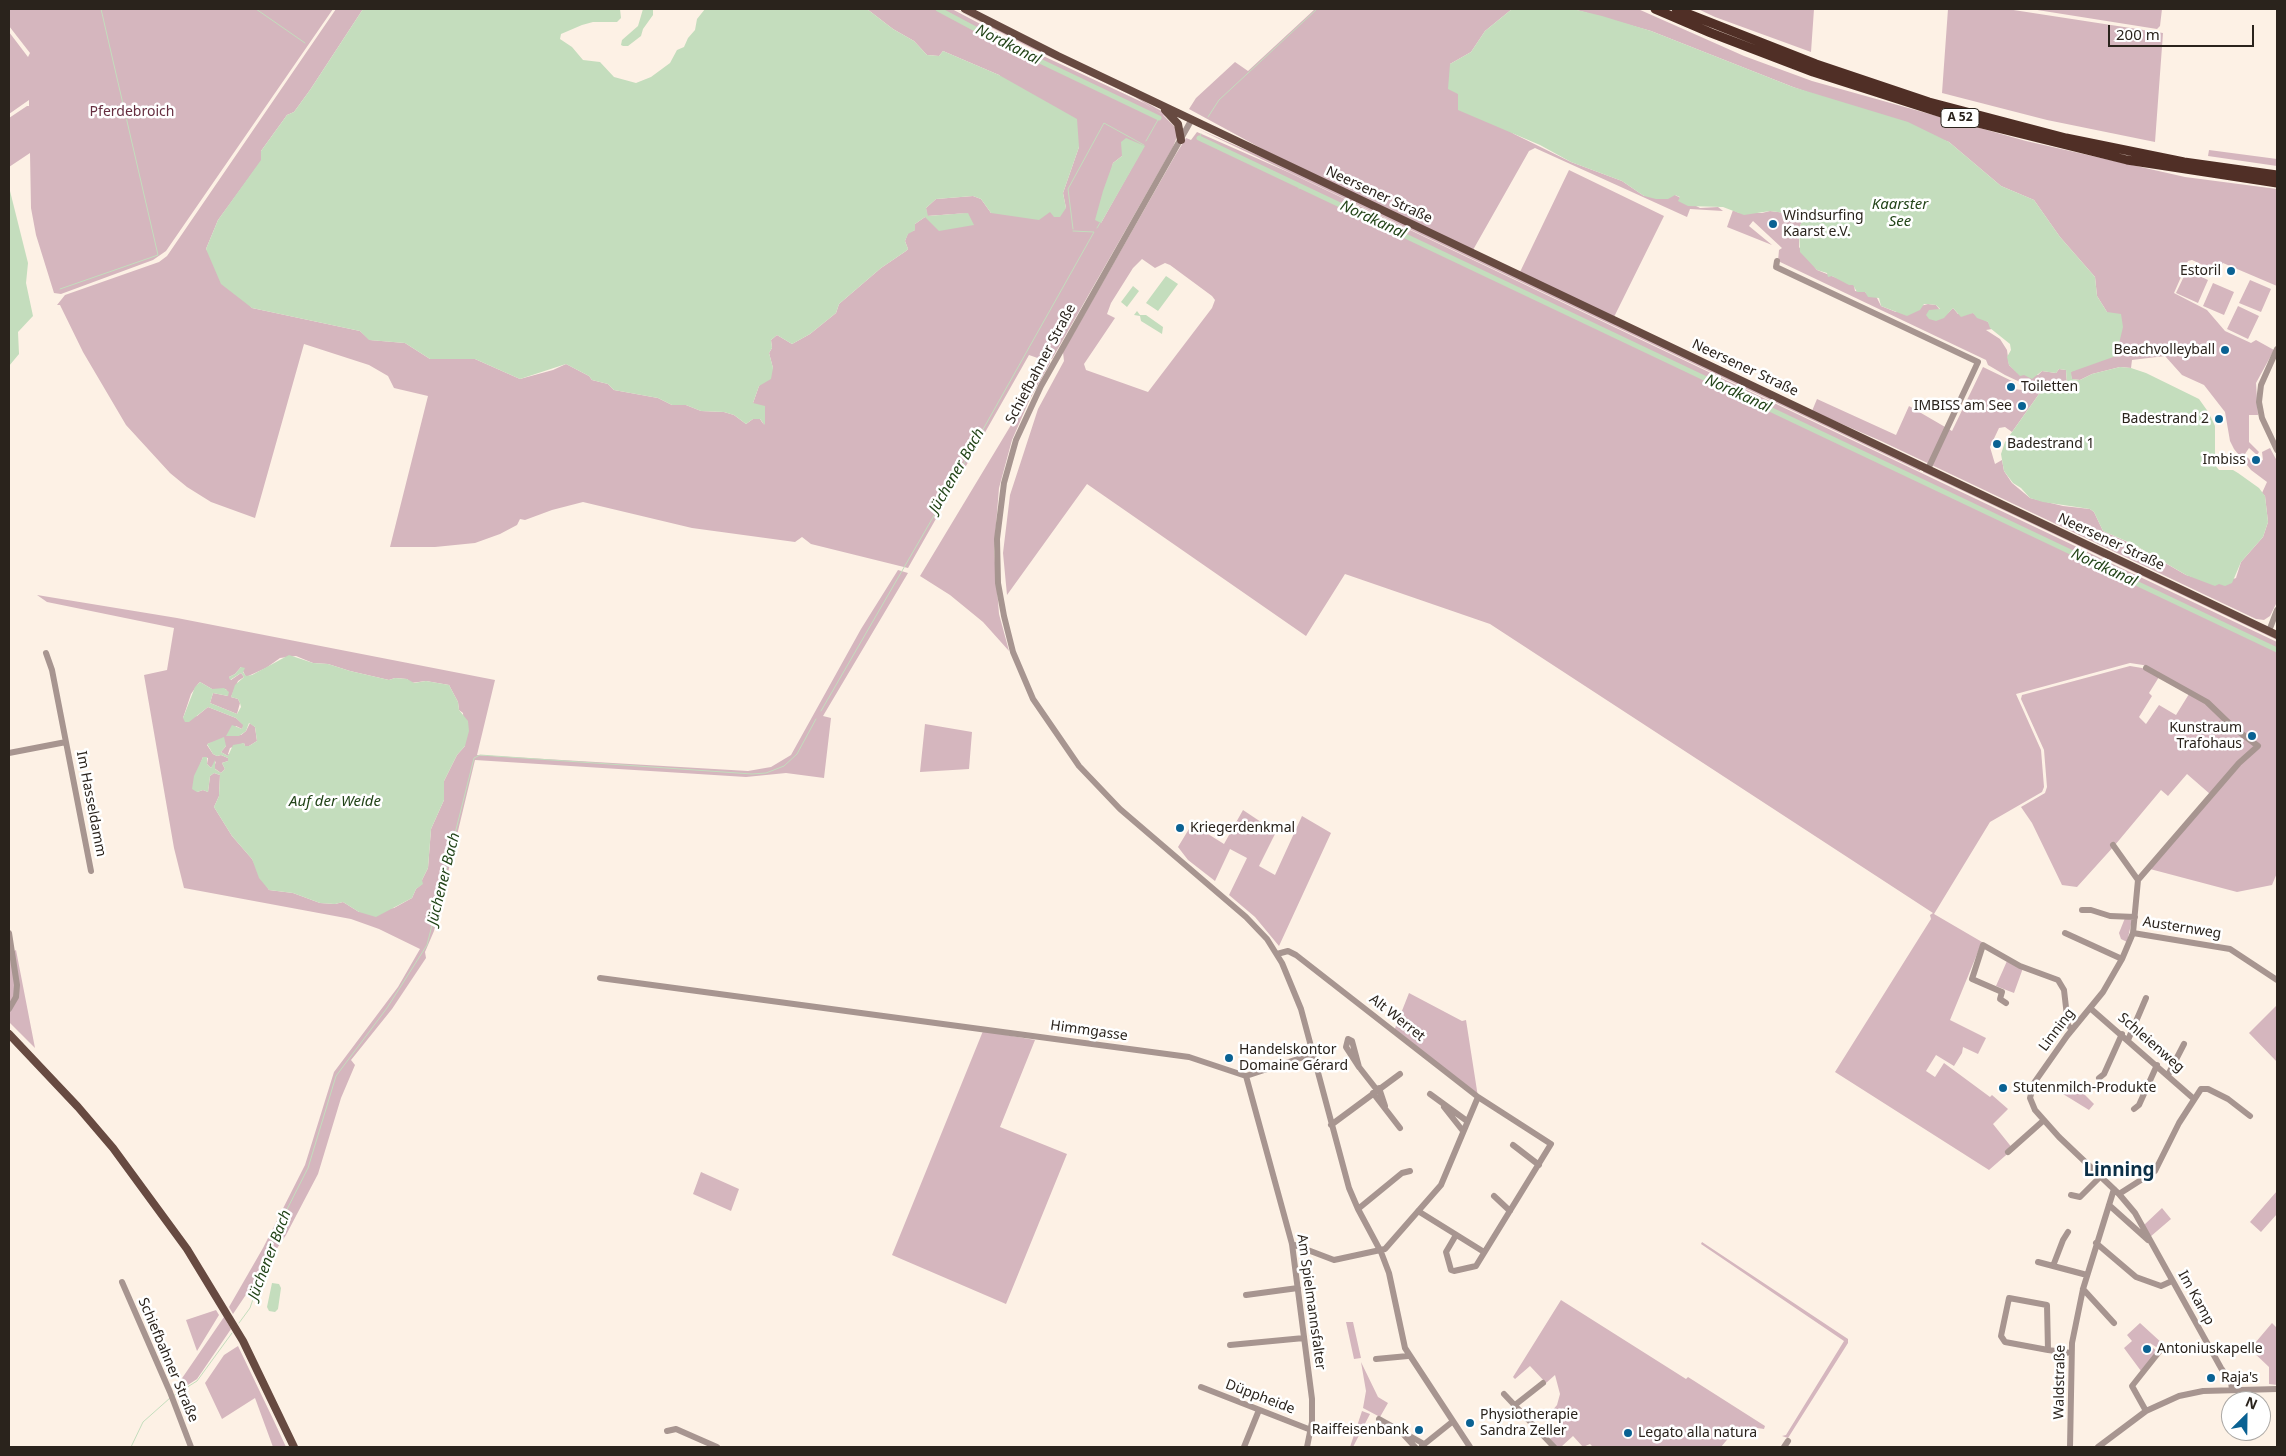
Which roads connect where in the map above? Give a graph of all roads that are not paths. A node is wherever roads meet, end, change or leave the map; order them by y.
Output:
1 (965, 9) edge
2 (1655, 9) edge
3 (1676, 9) edge
4 (1156, 103) junction
5 (1192, 119) junction
6 (1181, 140) junction
7 (2277, 175) edge
8 (2277, 183) edge
9 (1777, 261) dead end
10 (2277, 348) edge
11 (2277, 450) edge
12 (1928, 469) junction
13 (2277, 610) edge
14 (2268, 631) junction
15 (2277, 635) edge
16 (46, 653) dead end
17 (2146, 668) dead end
18 (66, 742) junction
19 (9, 753) edge
20 (2113, 846) dead end
21 (91, 871) dead end
22 (2138, 880) junction
23 (2082, 910) dead end
24 (2135, 917) junction
25 (9, 933) edge
26 (2065, 933) dead end
27 (2134, 933) junction
28 (1277, 954) junction
29 (2122, 959) junction
30 (600, 978) dead end
31 (2277, 980) edge
32 (2146, 998) dead end
33 (2006, 1003) dead end
34 (2090, 1008) junction
35 (9, 1009) edge
36 (2072, 1030) junction
37 (9, 1034) edge
38 (2122, 1034) junction
39 (2128, 1040) junction
40 (2184, 1044) dead end
41 (1313, 1054) junction
42 (2157, 1065) junction
43 (1359, 1067) dead end
44 (1400, 1074) dead end
45 (2168, 1075) junction
46 (1246, 1076) junction
47 (2099, 1078) dead end
48 (1376, 1090) junction
49 (1430, 1094) dead end
50 (1478, 1097) junction
51 (1437, 1099) junction
52 (2194, 1099) junction
53 (2134, 1109) dead end
54 (2250, 1116) dead end
55 (2044, 1120) junction
56 (1467, 1121) junction
57 (1331, 1125) junction
58 (1400, 1128) dead end
59 (1463, 1131) junction
60 (1513, 1145) dead end
61 (2008, 1152) dead end
62 (1539, 1165) junction
63 (1410, 1171) dead end
64 (2100, 1176) junction
65 (2117, 1192) junction
66 (2071, 1194) dead end
67 (1494, 1196) dead end
68 (2108, 1205) junction
69 (1358, 1209) junction
70 (1418, 1211) junction
71 (1510, 1211) junction
72 (2068, 1232) dead end
73 (1456, 1234) junction
74 (2096, 1243) junction
75 (1292, 1244) junction
76 (2152, 1244) junction
77 (1381, 1252) junction
78 (1484, 1252) junction
79 (2038, 1262) dead end
80 (2053, 1266) junction
81 (2086, 1275) junction
82 (2172, 1281) junction
83 (122, 1282) dead end
84 (1298, 1288) junction
85 (2083, 1289) junction
86 (1246, 1295) dead end
87 (2114, 1323) dead end
88 (1304, 1338) junction
89 (1230, 1345) dead end
90 (2048, 1350) junction
91 (2158, 1352) dead end
92 (2071, 1353) junction
93 (1408, 1356) junction
94 (1376, 1359) dead end
95 (1543, 1384) dead end
96 (1201, 1387) dead end
97 (2232, 1390) junction
98 (2277, 1390) edge
99 (1504, 1394) dead end
100 (1516, 1405) junction
101 (1259, 1410) junction
102 (2146, 1411) junction
103 (1379, 1418) dead end
104 (1452, 1422) junction
105 (1310, 1430) junction
106 (1400, 1430) junction
107 (666, 1431) dead end
108 (1423, 1446) edge
109 (191, 1447) edge
110 (294, 1447) edge
111 (717, 1447) edge
112 (1244, 1447) edge
113 (1307, 1447) edge
114 (1415, 1447) edge
115 (1470, 1447) edge
116 (1553, 1447) edge
117 (2070, 1447) edge
118 (2098, 1447) edge

1 - 4 main road
2 - 8 highway, A 52
3 - 7 highway, A 52
4 - 5 main road, Neersener Straße
4 - 6 main road
5 - 6 street, Schiefbahner Straße
5 - 12 main road, Neersener Straße
6 - 28 street, Schiefbahner Straße
9 - 12 street
10 - 11 street
12 - 14 main road, Neersener Straße
13 - 14 street
14 - 15 main road, Neersener Straße
16 - 18 street, Im Hasseldamm
17 - 22 street
18 - 19 street, Im Hasseldamm
18 - 21 street, Im Hasseldamm
20 - 22 street
22 - 24 street, Linning
23 - 24 street
24 - 27 street, Linning
25 - 35 street
26 - 29 street
27 - 29 street, Linning
27 - 31 street, Austernweg
28 - 41 street, Schiefbahner Straße
28 - 50 street, Alt Werret
29 - 34 street, Linning
30 - 46 street, Himmgasse
32 - 39 street
33 - 36 street
34 - 36 street, Linning
34 - 38 street, Schleienweg
36 - 55 street, Linning
37 - 110 main road
38 - 39 street, Schleienweg
38 - 47 street
39 - 42 street, Schleienweg
40 - 45 street
41 - 46 street
41 - 57 street, Schiefbahner Straße
42 - 45 street, Schleienweg
42 - 53 street
43 - 48 street
44 - 48 street
45 - 52 street, Schleienweg
46 - 75 street, Am Spielmannsfalter
48 - 57 street
48 - 58 street
49 - 51 street
50 - 56 street
50 - 62 street, Alt Werret
51 - 56 street
51 - 59 street
52 - 54 street
52 - 65 street
55 - 61 street
55 - 64 street, Linning
56 - 59 street
57 - 69 street, Schiefbahner Straße
59 - 70 street
60 - 62 street
62 - 71 street
63 - 69 street
64 - 65 street, Linning
64 - 66 street
65 - 68 street, Waldstraße
65 - 76 street, Im Kamp
67 - 71 street
68 - 74 street, Waldstraße
68 - 76 street, Im Kamp
69 - 77 street, Schiefbahner Straße
70 - 73 street
70 - 77 street
71 - 78 street
72 - 80 street
73 - 78 street
73 - 78 street
74 - 81 street, Waldstraße
74 - 82 street
75 - 77 street
75 - 84 street, Am Spielmannsfalter
76 - 82 street, Im Kamp
77 - 93 street, Schiefbahner Straße
79 - 80 street
80 - 81 street
81 - 85 street, Waldstraße
82 - 97 street, Im Kamp
83 - 109 street, Schiefbahner Straße
84 - 86 street
84 - 88 street, Am Spielmannsfalter
85 - 87 street
85 - 92 street, Waldstraße
88 - 89 street
88 - 105 street, Am Spielmannsfalter
90 - 90 street
90 - 92 street
91 - 102 street
92 - 117 street, Waldstraße
93 - 94 street
93 - 104 street, Schiefbahner Straße
95 - 100 street
96 - 101 street, Düppheide
97 - 98 street
97 - 102 street
99 - 100 street
100 - 116 street
101 - 105 street, Düppheide
101 - 112 street
102 - 118 street
103 - 106 street
104 - 108 street
104 - 115 street, Schiefbahner Straße
105 - 113 street, Am Spielmannsfalter
106 - 108 street
106 - 114 street
107 - 111 street

